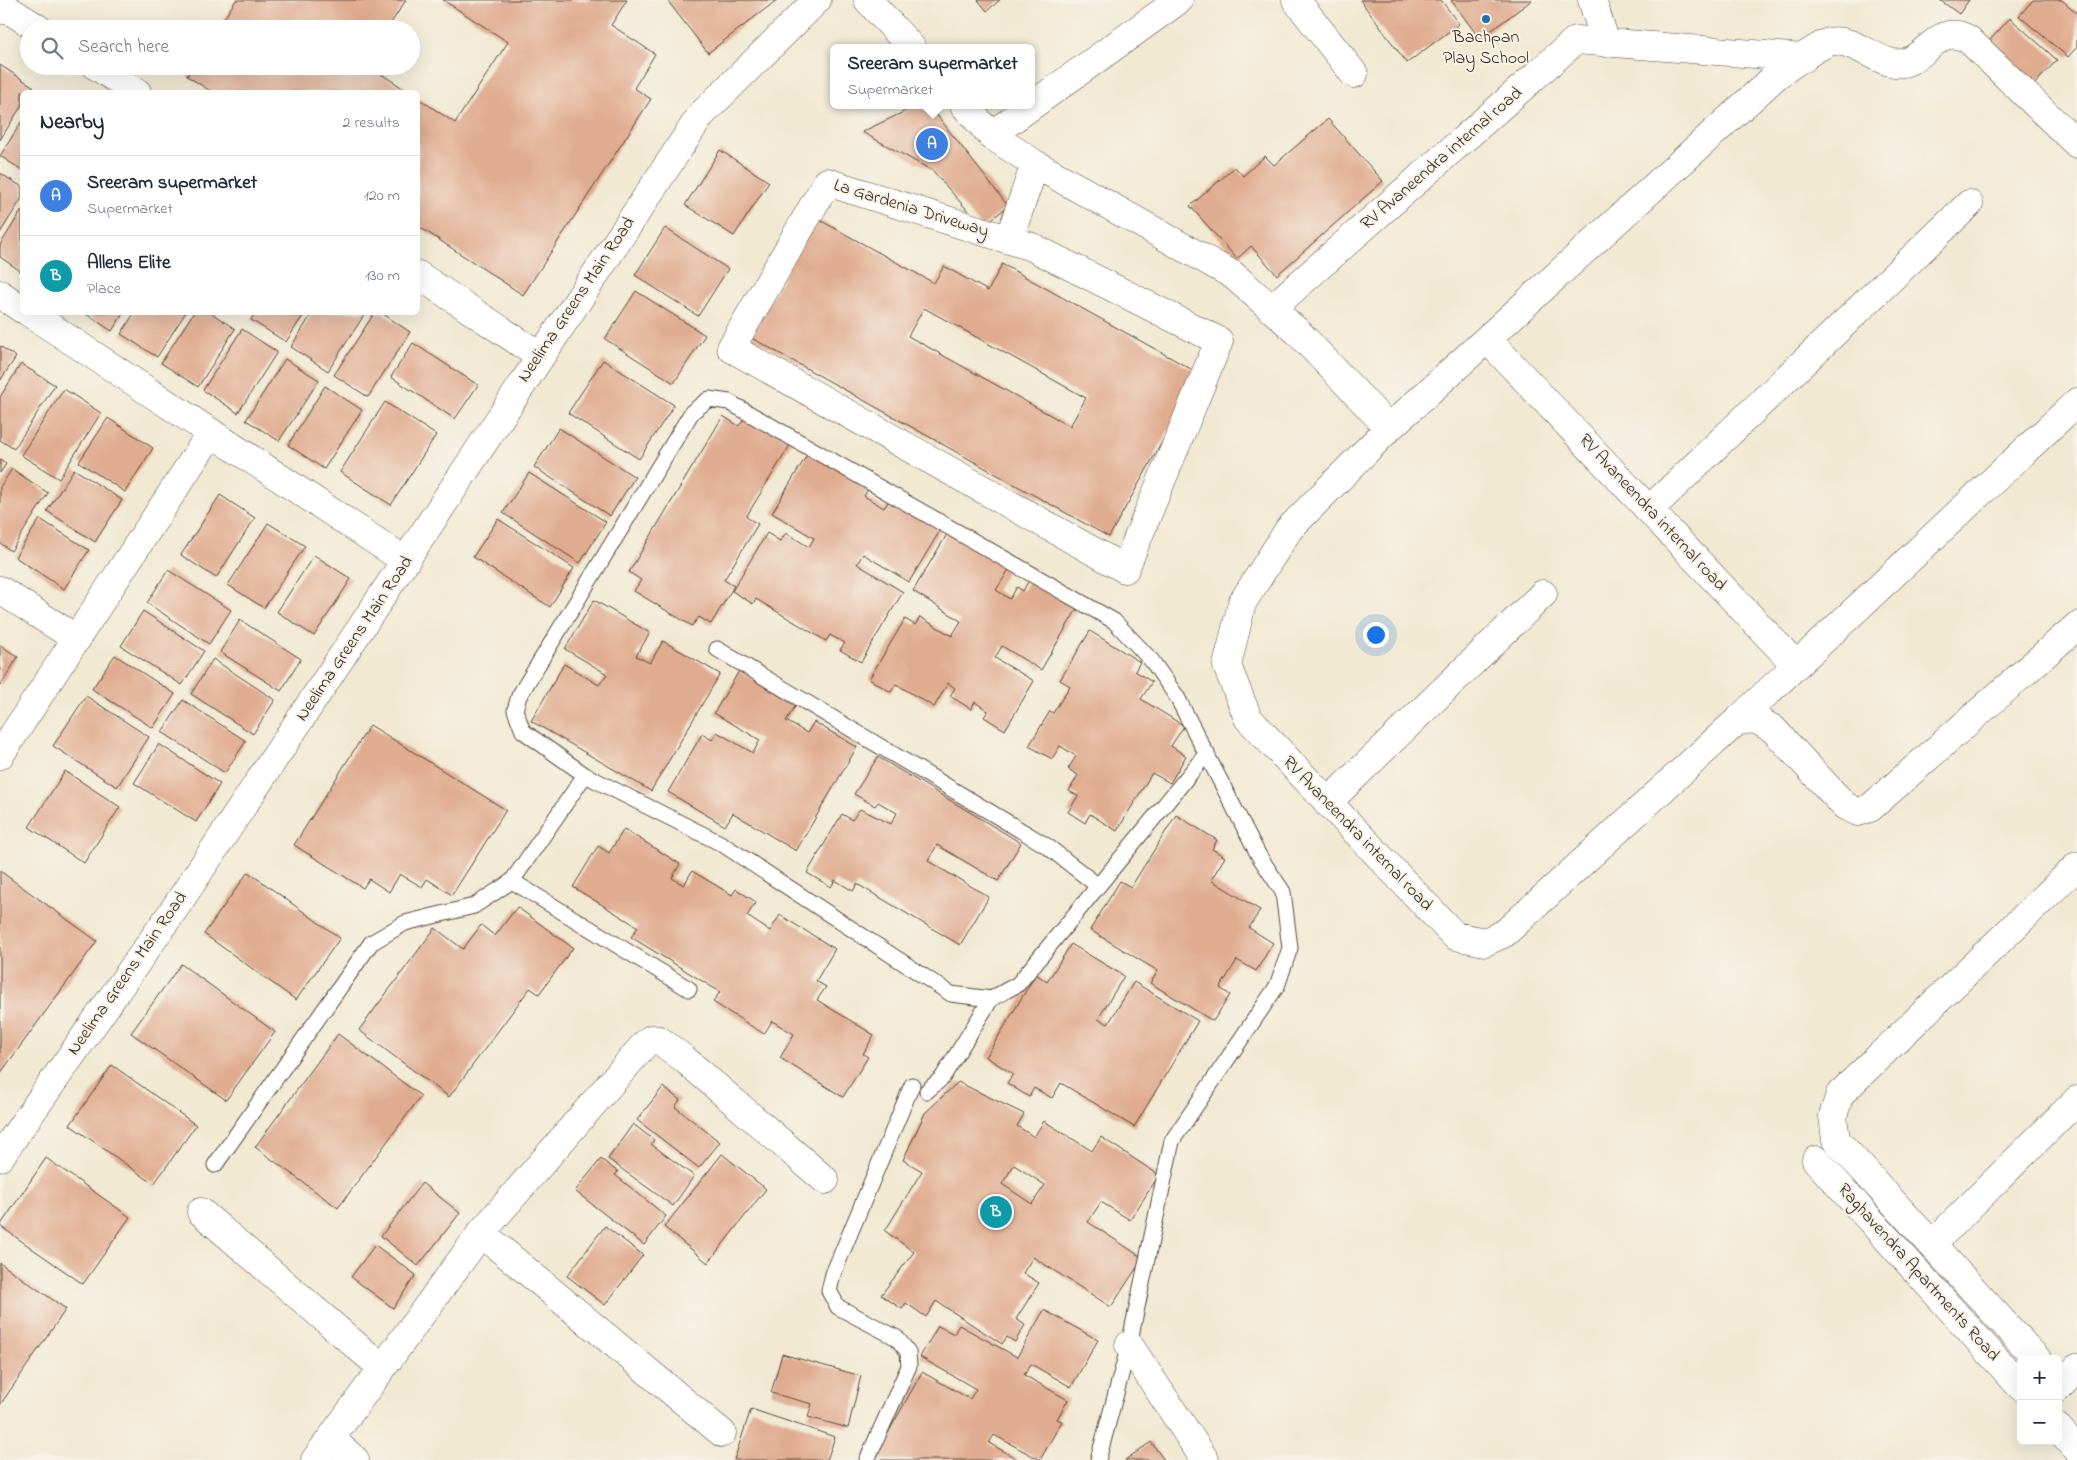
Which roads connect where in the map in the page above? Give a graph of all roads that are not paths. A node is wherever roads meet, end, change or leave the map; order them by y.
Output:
1 (817, 0) edge
2 (868, 0) edge
3 (1179, 0) edge
4 (1296, 0) edge
5 (1592, 0) edge
6 (0, 10) edge
7 (25, 20) edge
8 (1606, 42) junction
9 (908, 44) edge
10 (1804, 58) junction
11 (1354, 74) dead end
12 (110, 75) edge
13 (134, 90) edge
14 (1035, 104) edge
15 (968, 109) edge
16 (1028, 109) edge
17 (992, 135) junction
18 (2077, 144) edge
19 (1035, 164) junction
20 (1969, 204) dead end
21 (1009, 239) junction
22 (420, 276) edge
23 (0, 294) edge
24 (20, 307) edge
25 (1271, 309) junction
26 (33, 315) edge
27 (1487, 339) junction
28 (540, 356) junction
29 (2077, 402) edge
30 (1389, 428) junction
31 (211, 433) junction
32 (1649, 510) junction
33 (406, 561) junction
34 (0, 590) edge
35 (1543, 594) dead end
36 (2077, 626) edge
37 (77, 639) junction
38 (717, 649) dead end
39 (1796, 666) junction
40 (1737, 721) junction
41 (1207, 753) junction
42 (0, 755) edge
43 (585, 775) junction
44 (1327, 803) junction
45 (2077, 866) edge
46 (512, 881) junction
47 (1098, 886) junction
48 (689, 989) dead end
49 (991, 999) junction
50 (912, 1085) dead end
51 (927, 1091) dead end
52 (2077, 1100) edge
53 (0, 1157) edge
54 (1816, 1160) dead end
55 (215, 1165) dead end
56 (826, 1180) dead end
57 (201, 1212) dead end
58 (481, 1233) junction
59 (1932, 1244) junction
60 (1129, 1346) junction
61 (2033, 1355) edge
62 (381, 1367) junction
63 (2017, 1383) edge
64 (2062, 1432) edge
65 (722, 1433) dead end
66 (2077, 1449) edge
67 (323, 1450) edge
68 (354, 1460) edge
69 (867, 1460) edge
70 (1098, 1460) edge
71 (1206, 1460) edge

1 - 28 street, Neelima Greens Main Road
2 - 9 street
3 - 14 street
4 - 11 street
5 - 8 street
6 - 7 street
8 - 10 street, RV Avaneendra internal road
8 - 25 street, RV Avaneendra internal road
10 - 18 street, RV Avaneendra internal road
10 - 27 street, RV Avaneendra internal road
12 - 13 street
15 - 17 street
16 - 17 street
17 - 19 street
19 - 21 street
19 - 25 street
20 - 32 street
21 - 21 street, La Gardenia Driveway
22 - 28 street
23 - 24 street
25 - 30 street
26 - 31 street
27 - 30 street, RV Avaneendra internal road
27 - 32 street, RV Avaneendra internal road
28 - 33 street, Neelima Greens Main Road
29 - 39 street, RV Avaneendra internal road
30 - 44 street, RV Avaneendra internal road
31 - 33 street
31 - 37 street
32 - 39 street, RV Avaneendra internal road
33 - 53 street, Neelima Greens Main Road
34 - 37 street
35 - 44 street
36 - 40 street
37 - 42 street
38 - 47 lane
39 - 40 street, RV Avaneendra internal road
40 - 44 street, RV Avaneendra internal road
41 - 43 lane
41 - 47 lane
41 - 60 lane
43 - 46 lane
43 - 49 lane
45 - 59 street
46 - 48 lane
46 - 55 lane
47 - 49 lane
49 - 51 lane
50 - 69 lane
52 - 59 street
54 - 63 street, Raghavendra Apartments Road
56 - 58 street
57 - 62 street
58 - 62 street
58 - 65 street
59 - 61 street
60 - 70 lane
60 - 71 street
62 - 67 street
64 - 66 street
67 - 68 street

